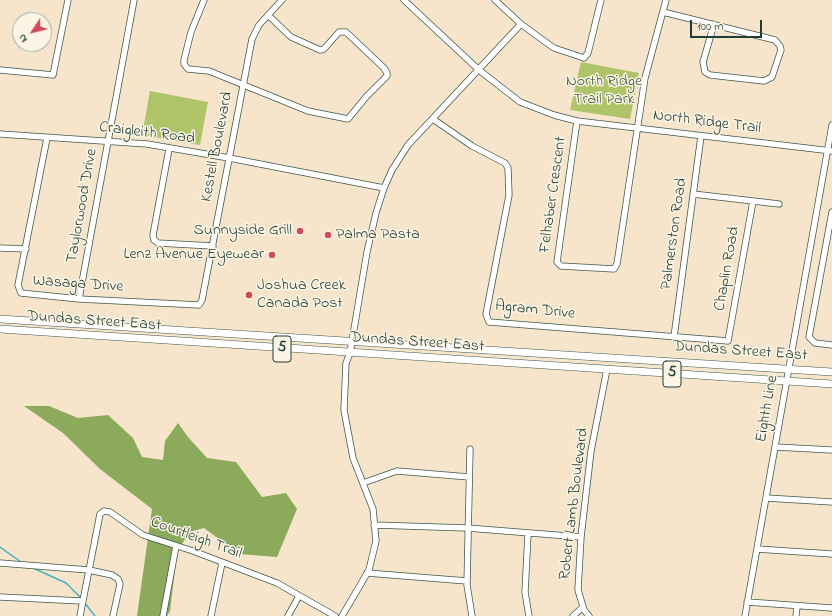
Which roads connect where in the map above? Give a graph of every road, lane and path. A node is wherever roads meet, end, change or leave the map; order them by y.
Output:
1 (68, 0) edge
2 (134, 0) edge
3 (204, 0) edge
4 (282, 0) edge
5 (404, 0) edge
6 (495, 0) edge
7 (599, 0) edge
8 (666, 0) edge
9 (663, 12) junction
10 (268, 15) junction
11 (521, 24) junction
12 (714, 24) junction
13 (0, 70) edge
14 (479, 70) junction
15 (242, 86) junction
16 (433, 118) junction
17 (577, 121) junction
18 (832, 125) edge
19 (637, 128) junction
20 (0, 134) edge
21 (701, 136) junction
22 (47, 138) junction
23 (108, 142) junction
24 (170, 149) junction
25 (829, 151) edge
26 (229, 158) junction
27 (384, 188) junction
28 (693, 194) junction
29 (753, 201) junction
30 (780, 204) dead end
31 (832, 212) edge
32 (213, 246) junction
33 (0, 248) edge
34 (26, 250) junction
35 (79, 299) junction
36 (197, 306) joint
37 (0, 319) edge
38 (0, 329) edge
39 (674, 336) junction
40 (728, 341) joint
41 (351, 342) junction
42 (832, 345) edge
43 (350, 353) junction
44 (607, 369) junction
45 (788, 369) junction
46 (832, 372) edge
47 (786, 381) junction
48 (832, 384) edge
49 (775, 447) junction
50 (470, 449) dead end
51 (832, 450) edge
52 (470, 477) junction
53 (363, 483) junction
54 (766, 498) junction
55 (832, 502) edge
56 (374, 525) junction
57 (467, 528) junction
58 (528, 534) junction
59 (581, 537) junction
60 (176, 546) junction
61 (757, 549) junction
62 (832, 554) edge
63 (0, 563) edge
64 (222, 563) junction
65 (89, 570) junction
66 (367, 573) junction
67 (467, 581) junction
68 (299, 596) junction
69 (0, 597) edge
70 (82, 601) junction
71 (747, 602) junction
72 (797, 606) junction
73 (583, 607) junction
74 (832, 608) edge
75 (80, 616) edge
76 (113, 616) edge
77 (163, 616) edge
78 (211, 616) edge
79 (288, 616) edge
80 (335, 616) edge
81 (342, 616) edge
82 (472, 616) edge
83 (529, 616) edge
84 (573, 616) edge
85 (589, 616) edge
86 (745, 616) edge
87 (796, 616) edge

1 - 13 street
2 - 23 street, Taylorwood Drive
3 - 15 street
4 - 10 street, Kestell Boulevard
5 - 14 street, North Ridge Trail
6 - 11 street
7 - 11 street
8 - 9 street
9 - 12 street
9 - 19 street
10 - 15 street, Kestell Boulevard
10 - 15 street
11 - 14 street
12 - 12 street
14 - 16 street
14 - 17 street, North Ridge Trail
15 - 26 street, Kestell Boulevard
16 - 27 street
16 - 39 street, Agram Drive
17 - 19 street, North Ridge Trail
17 - 19 street, Felhaber Crescent
18 - 25 street, Eighth Line
19 - 21 street, North Ridge Trail
20 - 22 street, Craigleith Road
21 - 25 street, North Ridge Trail
21 - 28 street, Palmerston Road
22 - 23 street, Craigleith Road
22 - 34 street, Wasaga Drive
23 - 24 street, Craigleith Road
23 - 35 street, Taylorwood Drive
24 - 26 street, Craigleith Road
24 - 32 street
25 - 45 street, Eighth Line
26 - 27 street, Craigleith Road
26 - 32 street, Kestell Boulevard
27 - 41 street
28 - 29 street
28 - 39 street, Palmerston Road
29 - 30 street
29 - 40 street, Chaplin Road
31 - 42 street
32 - 36 street, Kestell Boulevard
33 - 34 street
34 - 35 street, Wasaga Drive
35 - 36 street, Wasaga Drive
37 - 41 main road, Dundas Street East / 5
38 - 43 main road, Dundas Street East / 5
39 - 40 street, Agram Drive
41 - 43 street
41 - 45 main road, Dundas Street East / 5
43 - 44 main road, Dundas Street East / 5
43 - 53 street
44 - 47 main road, Dundas Street East / 5
44 - 59 street, Robert Lamb Boulevard
45 - 46 main road, Dundas Street East / 5
45 - 47 street, Eighth Line
47 - 48 main road, Dundas Street East / 5
47 - 49 street, Eighth Line
49 - 51 street
49 - 54 street, Eighth Line
50 - 52 street
52 - 53 street
52 - 57 street
53 - 56 street
54 - 55 street
54 - 61 street, Eighth Line
56 - 57 street
56 - 66 street
57 - 58 street
57 - 67 street
58 - 59 street
58 - 83 street
59 - 73 street, Robert Lamb Boulevard
60 - 64 street, Courtleigh Trail
60 - 65 street, Courtleigh Trail
60 - 77 street
61 - 62 street
61 - 71 street, Eighth Line
63 - 65 street
64 - 68 street, Courtleigh Trail
64 - 78 street
65 - 70 street, Courtleigh Trail
65 - 76 street
66 - 67 street
66 - 81 street
67 - 82 street
68 - 79 street
68 - 80 street, Courtleigh Trail
69 - 70 street
70 - 75 street, Courtleigh Trail
71 - 72 street
71 - 86 street, Eighth Line
72 - 74 street
72 - 87 street
73 - 84 street
73 - 85 street, Robert Lamb Boulevard

